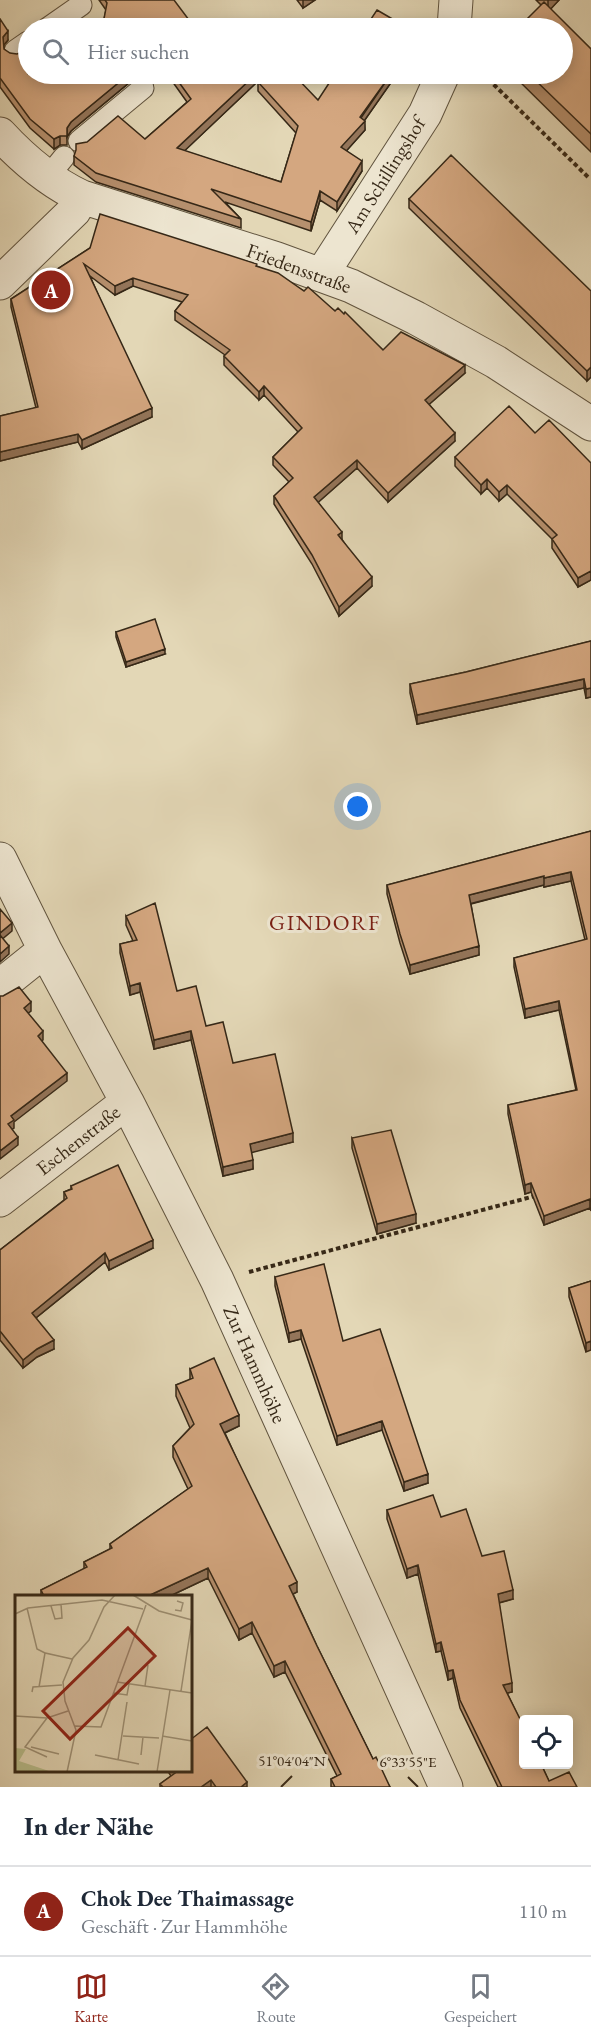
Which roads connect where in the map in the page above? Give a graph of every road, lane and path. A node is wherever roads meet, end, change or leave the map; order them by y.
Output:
1 (456, 0) edge
2 (81, 5) dead end
3 (62, 18) edge
4 (455, 18) edge
5 (438, 84) edge
6 (493, 84) edge
7 (144, 88) dead end
8 (0, 134) edge
9 (79, 141) edge
10 (589, 178) dead end
11 (82, 197) junction
12 (322, 274) junction
13 (0, 283) edge
14 (591, 424) edge
15 (0, 859) edge
16 (45, 951) junction
17 (0, 986) edge
18 (127, 1102) junction
19 (546, 1193) edge
20 (0, 1200) edge
21 (217, 1280) junction
22 (446, 1787) edge

1 - 4 street
2 - 3 lane
5 - 12 street, Am Schillingshof
6 - 10 path
7 - 9 lane
8 - 11 street, Friedensstraße
11 - 12 street, Friedensstraße
11 - 13 street
12 - 14 street, Friedensstraße
15 - 16 street, Zur Hammhöhe
16 - 17 street
16 - 18 street, Zur Hammhöhe
18 - 20 street, Eschenstraße
18 - 21 street, Zur Hammhöhe
19 - 21 path
21 - 22 street, Zur Hammhöhe

